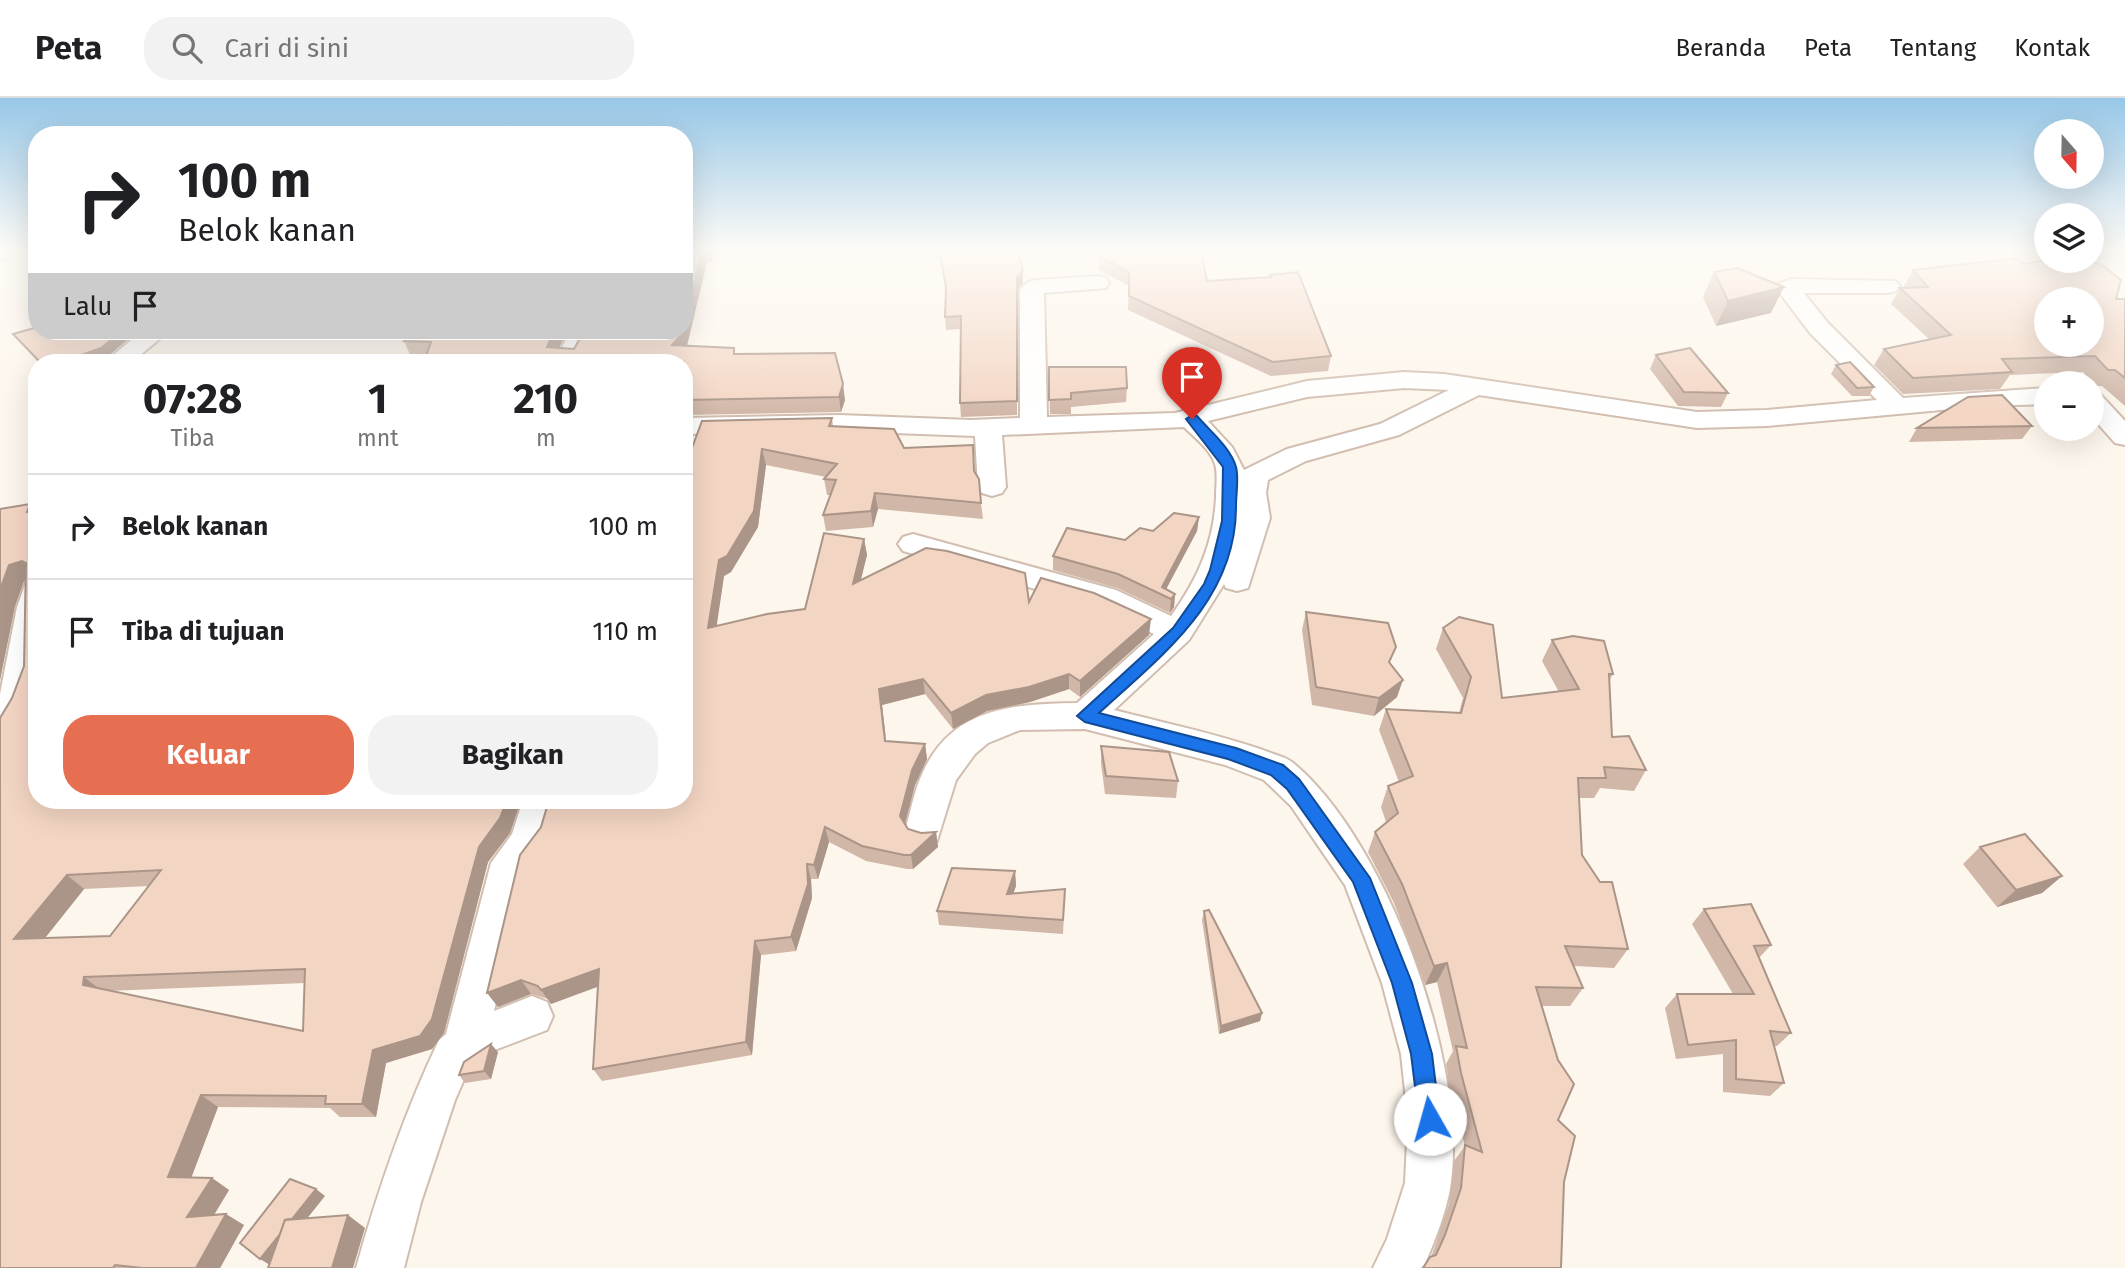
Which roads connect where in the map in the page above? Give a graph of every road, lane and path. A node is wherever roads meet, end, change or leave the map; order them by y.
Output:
1 (1032, 307) edge
2 (1802, 307) edge
3 (137, 340) edge
4 (124, 354) edge
5 (1475, 387) junction
6 (2034, 396) edge
7 (2125, 396) edge
8 (2104, 397) edge
9 (1896, 405) junction
10 (2104, 413) edge
11 (1192, 419) junction
12 (988, 428) junction
13 (1034, 428) junction
14 (693, 433) edge
15 (2125, 437) edge
16 (992, 486) dead end
17 (913, 544) dead end
18 (1237, 581) dead end
19 (26, 613) edge
20 (1178, 632) junction
21 (1085, 716) junction
22 (0, 728) edge
23 (538, 809) edge
24 (924, 830) edge
25 (533, 1016) dead end
26 (465, 1043) junction
27 (380, 1268) edge
28 (1397, 1268) edge

1 - 13 street
2 - 9 street
3 - 4 street
5 - 9 street
5 - 11 street
5 - 18 street
6 - 9 street
7 - 8 street
10 - 15 street
11 - 13 street
11 - 20 street
12 - 13 street
12 - 14 street
12 - 16 street
17 - 20 street
19 - 22 street
20 - 21 street
21 - 24 street
21 - 28 street
23 - 26 street
25 - 26 street
26 - 27 street

